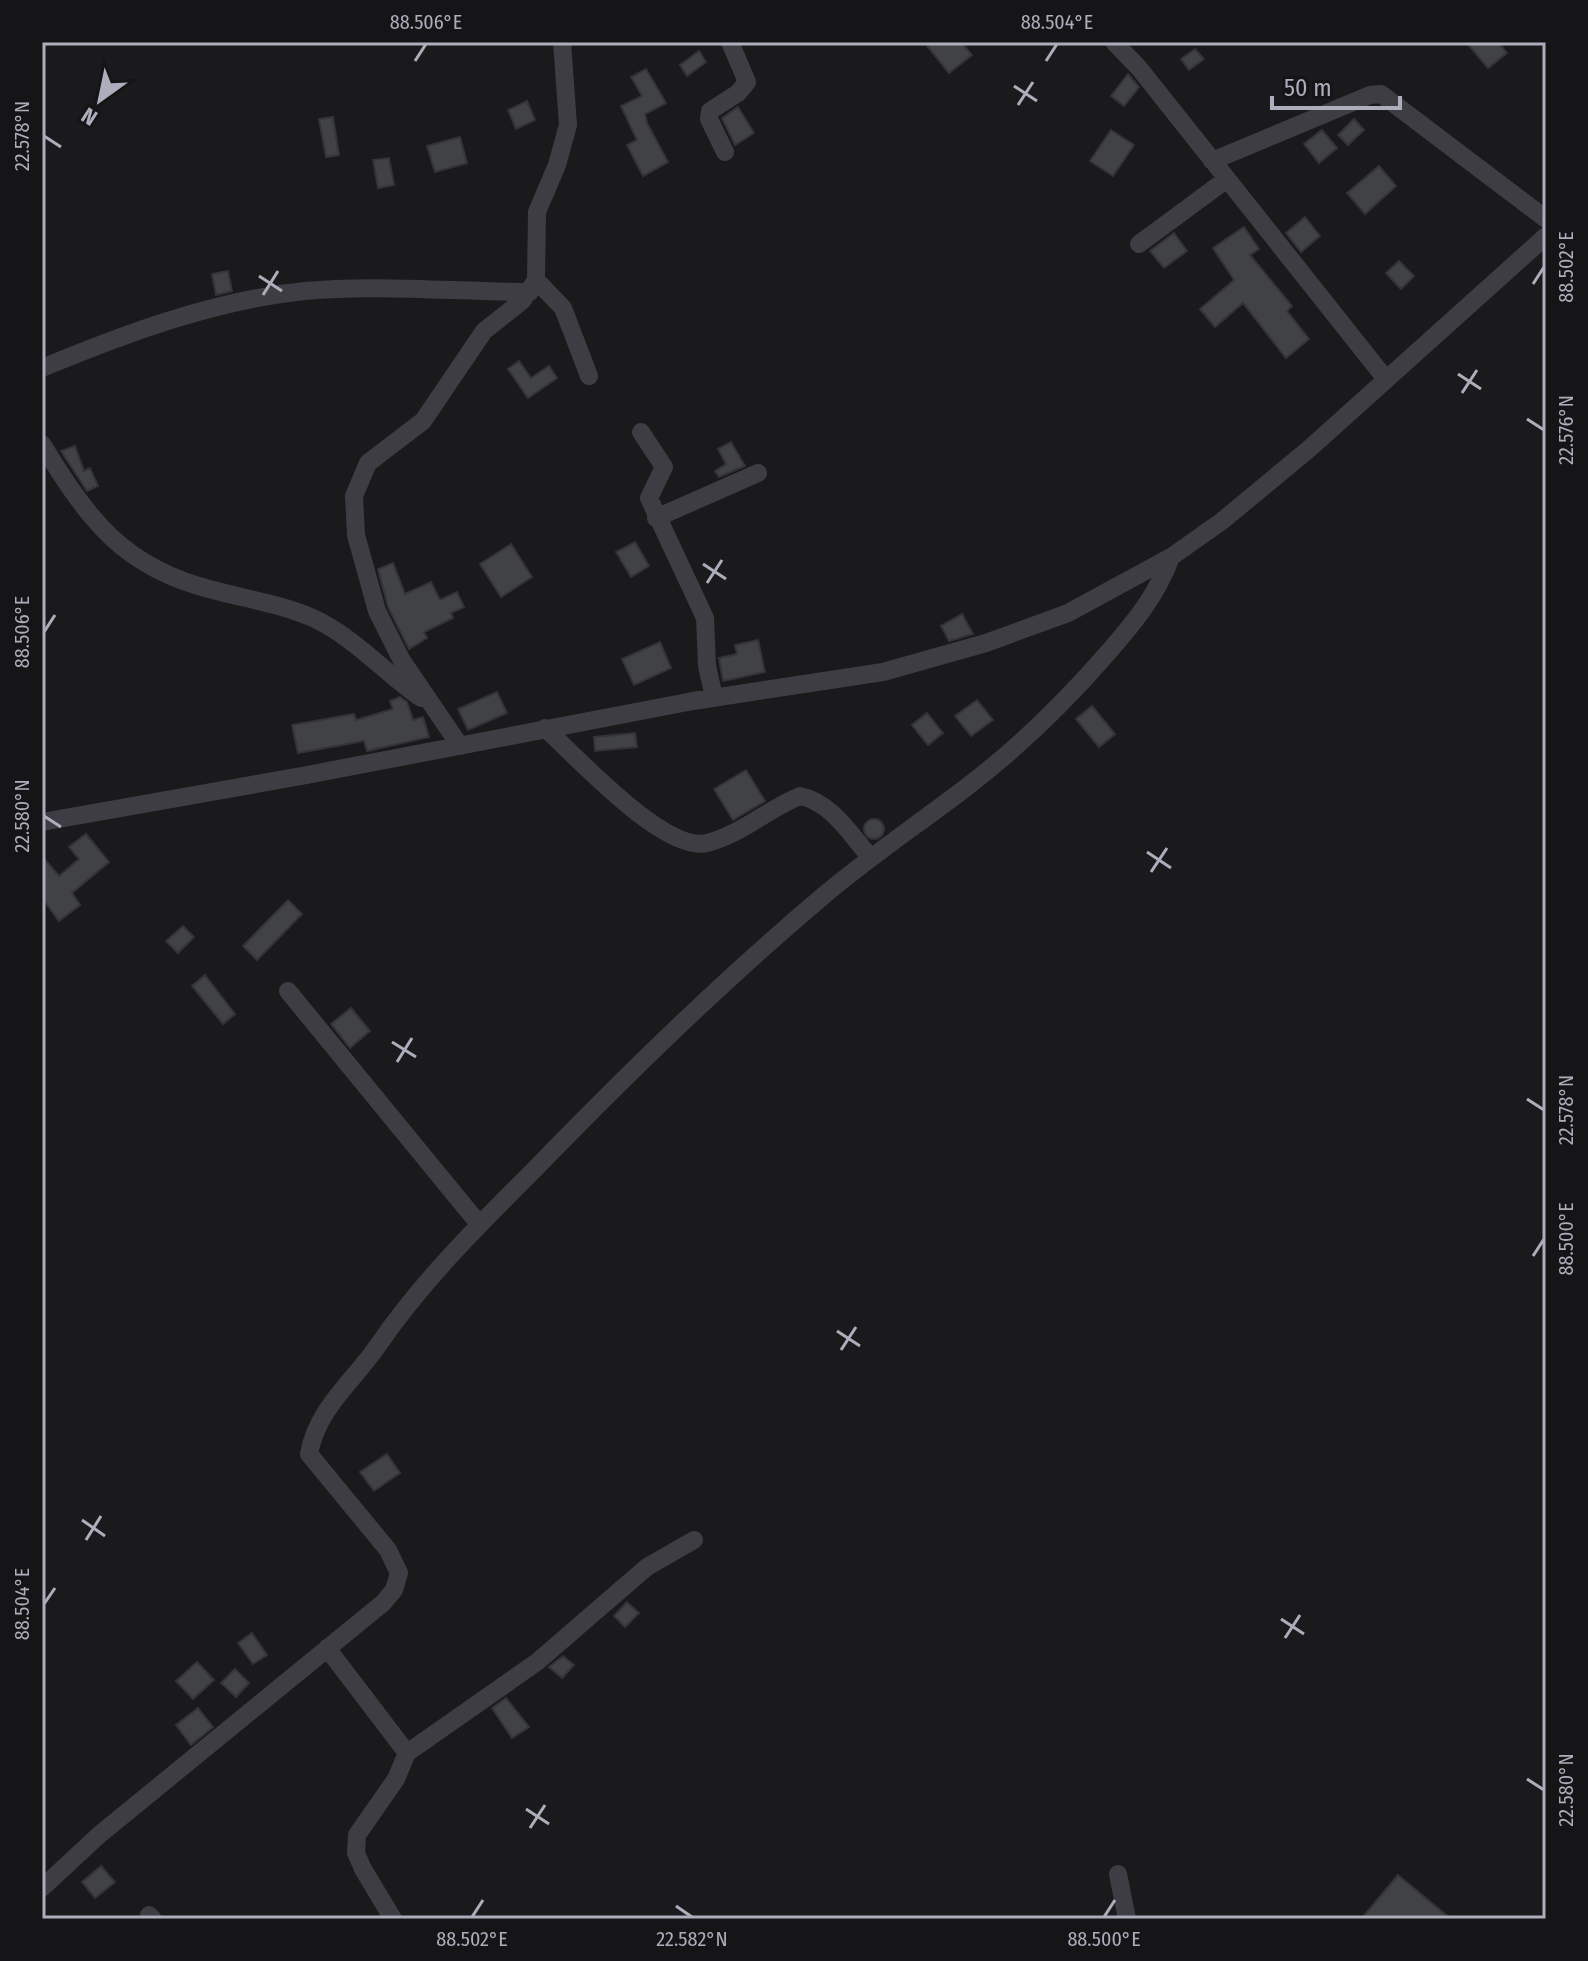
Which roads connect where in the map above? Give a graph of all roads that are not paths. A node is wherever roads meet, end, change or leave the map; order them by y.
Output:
1 (562, 42) edge
2 (730, 42) edge
3 (1114, 42) edge
4 (725, 152) dead end
5 (1212, 161) junction
6 (1227, 179) junction
7 (1546, 219) edge
8 (1546, 236) edge
9 (1139, 244) dead end
10 (533, 286) junction
11 (42, 368) edge
12 (589, 376) dead end
13 (1385, 378) junction
14 (641, 432) dead end
15 (42, 444) edge
16 (758, 473) dead end
17 (656, 518) junction
18 (1171, 557) junction
19 (714, 697) junction
20 (434, 706) junction
21 (545, 728) junction
22 (460, 746) junction
23 (42, 822) edge
24 (871, 858) junction
25 (288, 991) dead end
26 (479, 1224) junction
27 (694, 1540) dead end
28 (327, 1648) junction
29 (407, 1753) junction
30 (1118, 1874) dead end
31 (42, 1888) edge
32 (393, 1919) edge
33 (1127, 1919) edge

1 - 10 street
2 - 4 street
3 - 5 street
5 - 6 street
5 - 7 street
6 - 9 street
6 - 13 street
8 - 13 street
10 - 11 street
10 - 12 street
10 - 20 street
13 - 18 street
14 - 17 street
15 - 20 street
16 - 17 street
17 - 19 street
18 - 19 street
18 - 24 street
19 - 21 street
20 - 22 street
21 - 22 street
21 - 24 street
22 - 23 street
24 - 26 street
25 - 26 street
26 - 28 street
27 - 29 street
28 - 29 street
28 - 31 street
29 - 32 street
30 - 33 street

